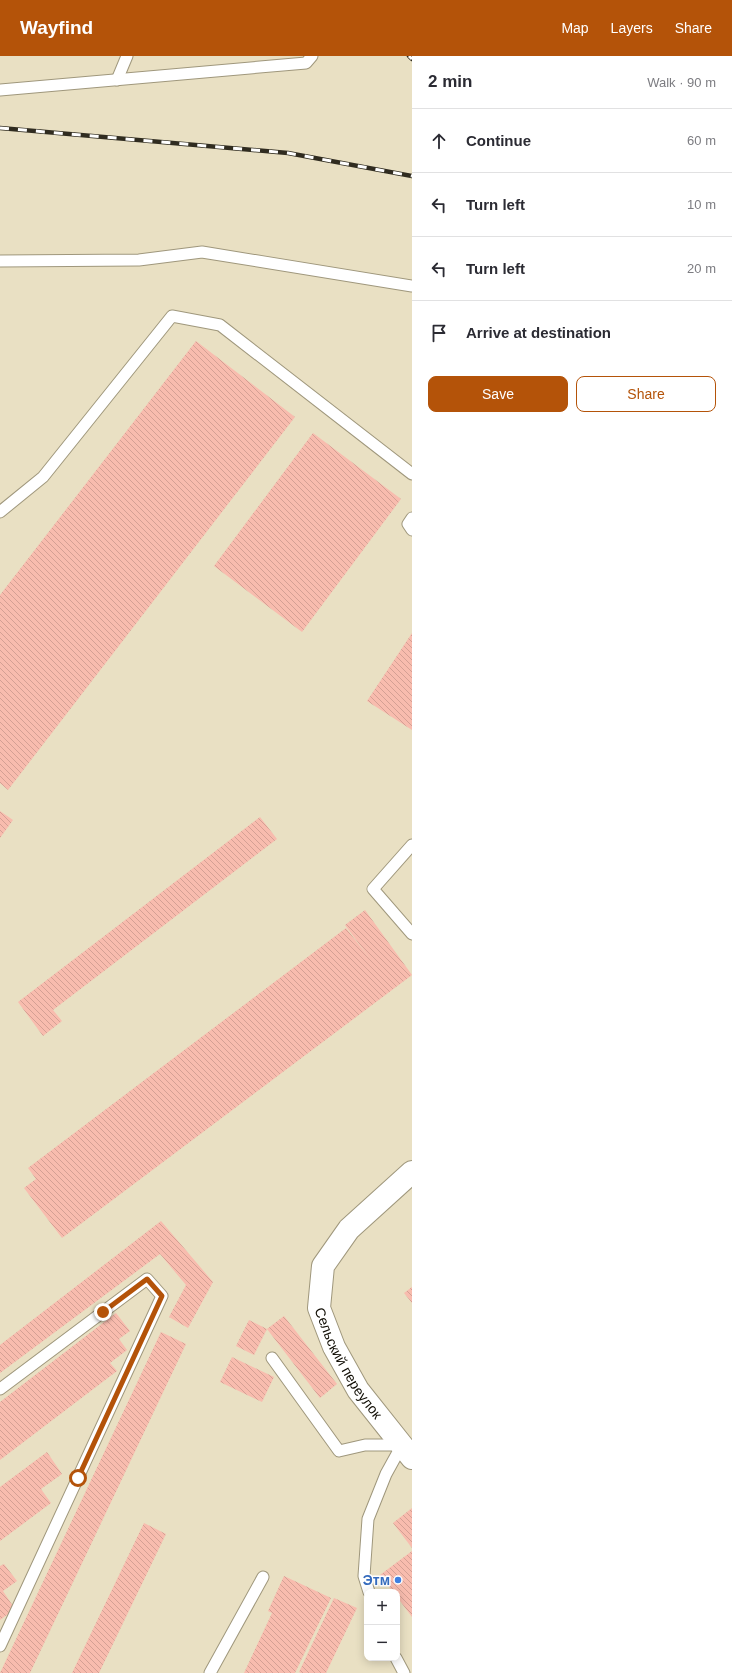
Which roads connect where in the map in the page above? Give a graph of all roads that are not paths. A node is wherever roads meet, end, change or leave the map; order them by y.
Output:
1 (127, 56) edge
2 (312, 56) edge
3 (117, 80) junction
4 (0, 90) edge
5 (0, 261) edge
6 (412, 286) edge
7 (412, 474) edge
8 (0, 512) edge
9 (412, 518) edge
10 (412, 530) edge
11 (412, 845) edge
12 (412, 934) edge
13 (412, 1172) edge
14 (272, 1358) dead end
15 (0, 1389) edge
16 (407, 1452) edge
17 (263, 1577) dead end
18 (368, 1589) edge
19 (0, 1646) edge
20 (398, 1661) edge
21 (210, 1673) edge
22 (404, 1673) edge

1 - 3 lane
2 - 3 lane
3 - 4 lane
5 - 6 lane
7 - 8 lane
9 - 10 lane
11 - 12 lane
13 - 16 street, Сельский переулок
14 - 16 lane
15 - 19 lane
16 - 18 lane
17 - 21 lane
20 - 22 lane

